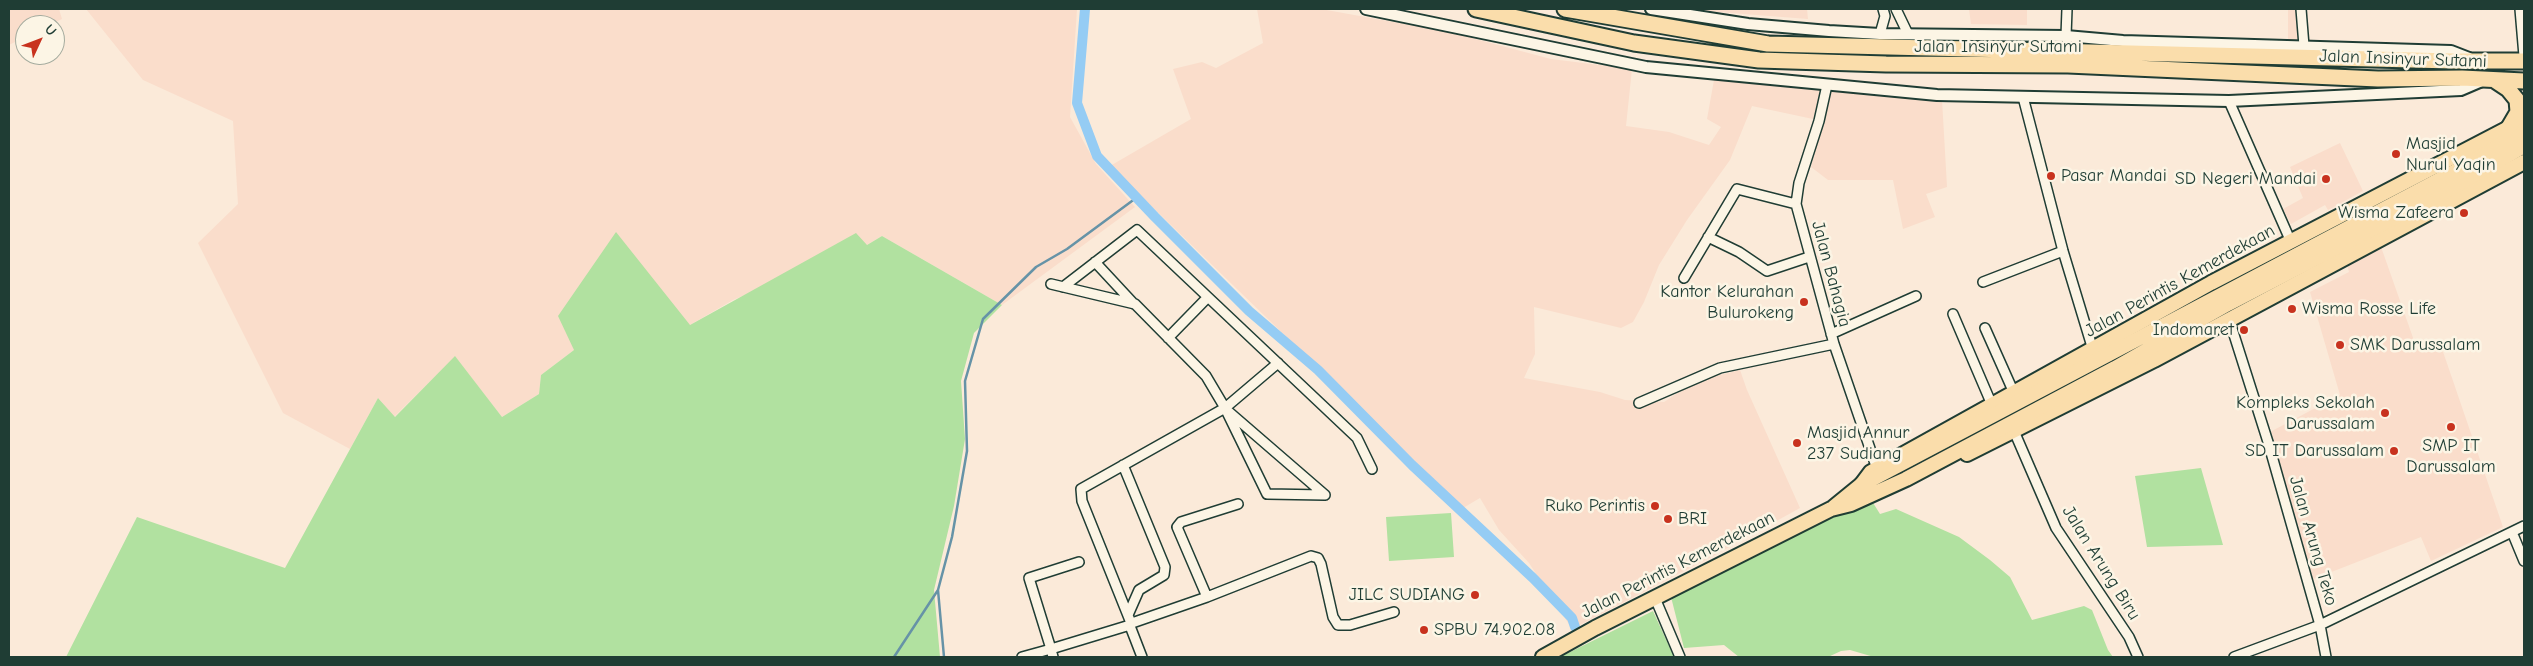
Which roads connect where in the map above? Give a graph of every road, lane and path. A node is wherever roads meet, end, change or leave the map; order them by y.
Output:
1 (1366, 9) edge
2 (1476, 9) edge
3 (1565, 9) edge
4 (1651, 9) edge
5 (1661, 9) edge
6 (2068, 9) edge
7 (2301, 9) edge
8 (2520, 9) edge
9 (1896, 11) edge
10 (1884, 12) edge
11 (1880, 34) junction
12 (1908, 34) junction
13 (2066, 36) junction
14 (2304, 46) junction
15 (2524, 56) edge
16 (2474, 60) junction
17 (2524, 61) edge
18 (2490, 80) junction
19 (2524, 81) edge
20 (1827, 85) junction
21 (2022, 98) junction
22 (2229, 101) junction
23 (2524, 120) edge
24 (2508, 129) junction
25 (2524, 131) edge
26 (2524, 146) edge
27 (2524, 162) edge
28 (1796, 204) junction
29 (1708, 237) junction
30 (2291, 242) junction
31 (2063, 251) junction
32 (1809, 257) junction
33 (1096, 262) junction
34 (1684, 278) dead end
35 (1983, 282) dead end
36 (1050, 284) dead end
37 (1063, 287) junction
38 (1916, 296) dead end
39 (1208, 298) junction
40 (1135, 304) junction
41 (1953, 314) dead end
42 (2228, 320) junction
43 (1985, 328) dead end
44 (1831, 334) junction
45 (1168, 338) junction
46 (1834, 344) junction
47 (2092, 350) junction
48 (1278, 363) junction
49 (2014, 393) junction
50 (1639, 403) dead end
51 (1992, 405) junction
52 (1225, 408) junction
53 (2014, 431) junction
54 (1122, 465) junction
55 (1372, 468) dead end
56 (1877, 469) junction
57 (1864, 491) junction
58 (1238, 504) dead end
59 (2524, 526) edge
60 (2512, 532) junction
61 (2524, 561) edge
62 (1079, 562) dead end
63 (1207, 598) junction
64 (1655, 598) junction
65 (1394, 612) dead end
66 (1129, 621) junction
67 (2320, 625) junction
68 (1052, 653) edge
69 (1022, 657) edge
70 (1142, 657) edge
71 (1544, 657) edge
72 (1680, 657) edge
73 (2138, 657) edge
74 (2234, 657) edge
75 (2326, 657) edge

1 - 20 street
2 - 18 highway, Jalan Insinyur Sutami
3 - 16 highway, Jalan Insinyur Sutami
4 - 5 street
5 - 11 street
6 - 13 street
7 - 14 street
8 - 15 street
9 - 10 street
9 - 12 street
10 - 11 street
11 - 12 street
12 - 13 street
13 - 14 street
14 - 16 street
16 - 17 highway, Jalan Insinyur Sutami
18 - 19 highway, Jalan Insinyur Sutami
18 - 22 street
18 - 24 highway
20 - 21 street
20 - 28 street, Jalan Bahagia
21 - 22 street
21 - 31 street
22 - 30 street
23 - 24 main road, Jalan Perintis Kemerdekaan
24 - 30 main road, Jalan Perintis Kemerdekaan
25 - 57 main road, Jalan Perintis Kemerdekaan
26 - 57 main road, Jalan Perintis Kemerdekaan
27 - 42 main road, Jalan Perintis Kemerdekaan
28 - 29 street
28 - 32 street, Jalan Bahagia
29 - 32 street
29 - 34 street
30 - 47 main road, Jalan Perintis Kemerdekaan
31 - 35 street
31 - 47 street
32 - 44 street, Jalan Bahagia
33 - 37 street
33 - 39 street
33 - 40 street
36 - 37 street
37 - 40 street
38 - 44 street
39 - 45 street
39 - 48 street
40 - 45 street
41 - 51 street
42 - 53 main road, Jalan Perintis Kemerdekaan
42 - 67 street, Jalan Arung Teko
43 - 49 street
44 - 46 street, Jalan Bahagia
45 - 52 street
46 - 50 street
46 - 56 street, Jalan Bahagia
47 - 49 main road, Jalan Perintis Kemerdekaan
48 - 52 street
48 - 55 street
49 - 51 main road, Jalan Perintis Kemerdekaan
51 - 56 main road, Jalan Perintis Kemerdekaan
52 - 52 street
52 - 54 street
53 - 57 main road, Jalan Perintis Kemerdekaan
53 - 73 street, Jalan Arung Biru
54 - 66 street
54 - 66 street
56 - 57 main road, Jalan Perintis Kemerdekaan
57 - 64 main road, Jalan Perintis Kemerdekaan
58 - 63 street
59 - 60 street
60 - 61 street
60 - 67 street
62 - 68 street
63 - 65 street
63 - 66 street
64 - 71 main road, Jalan Perintis Kemerdekaan
64 - 72 street
66 - 68 street
66 - 70 street
67 - 74 street
67 - 75 street, Jalan Arung Teko
68 - 69 street

